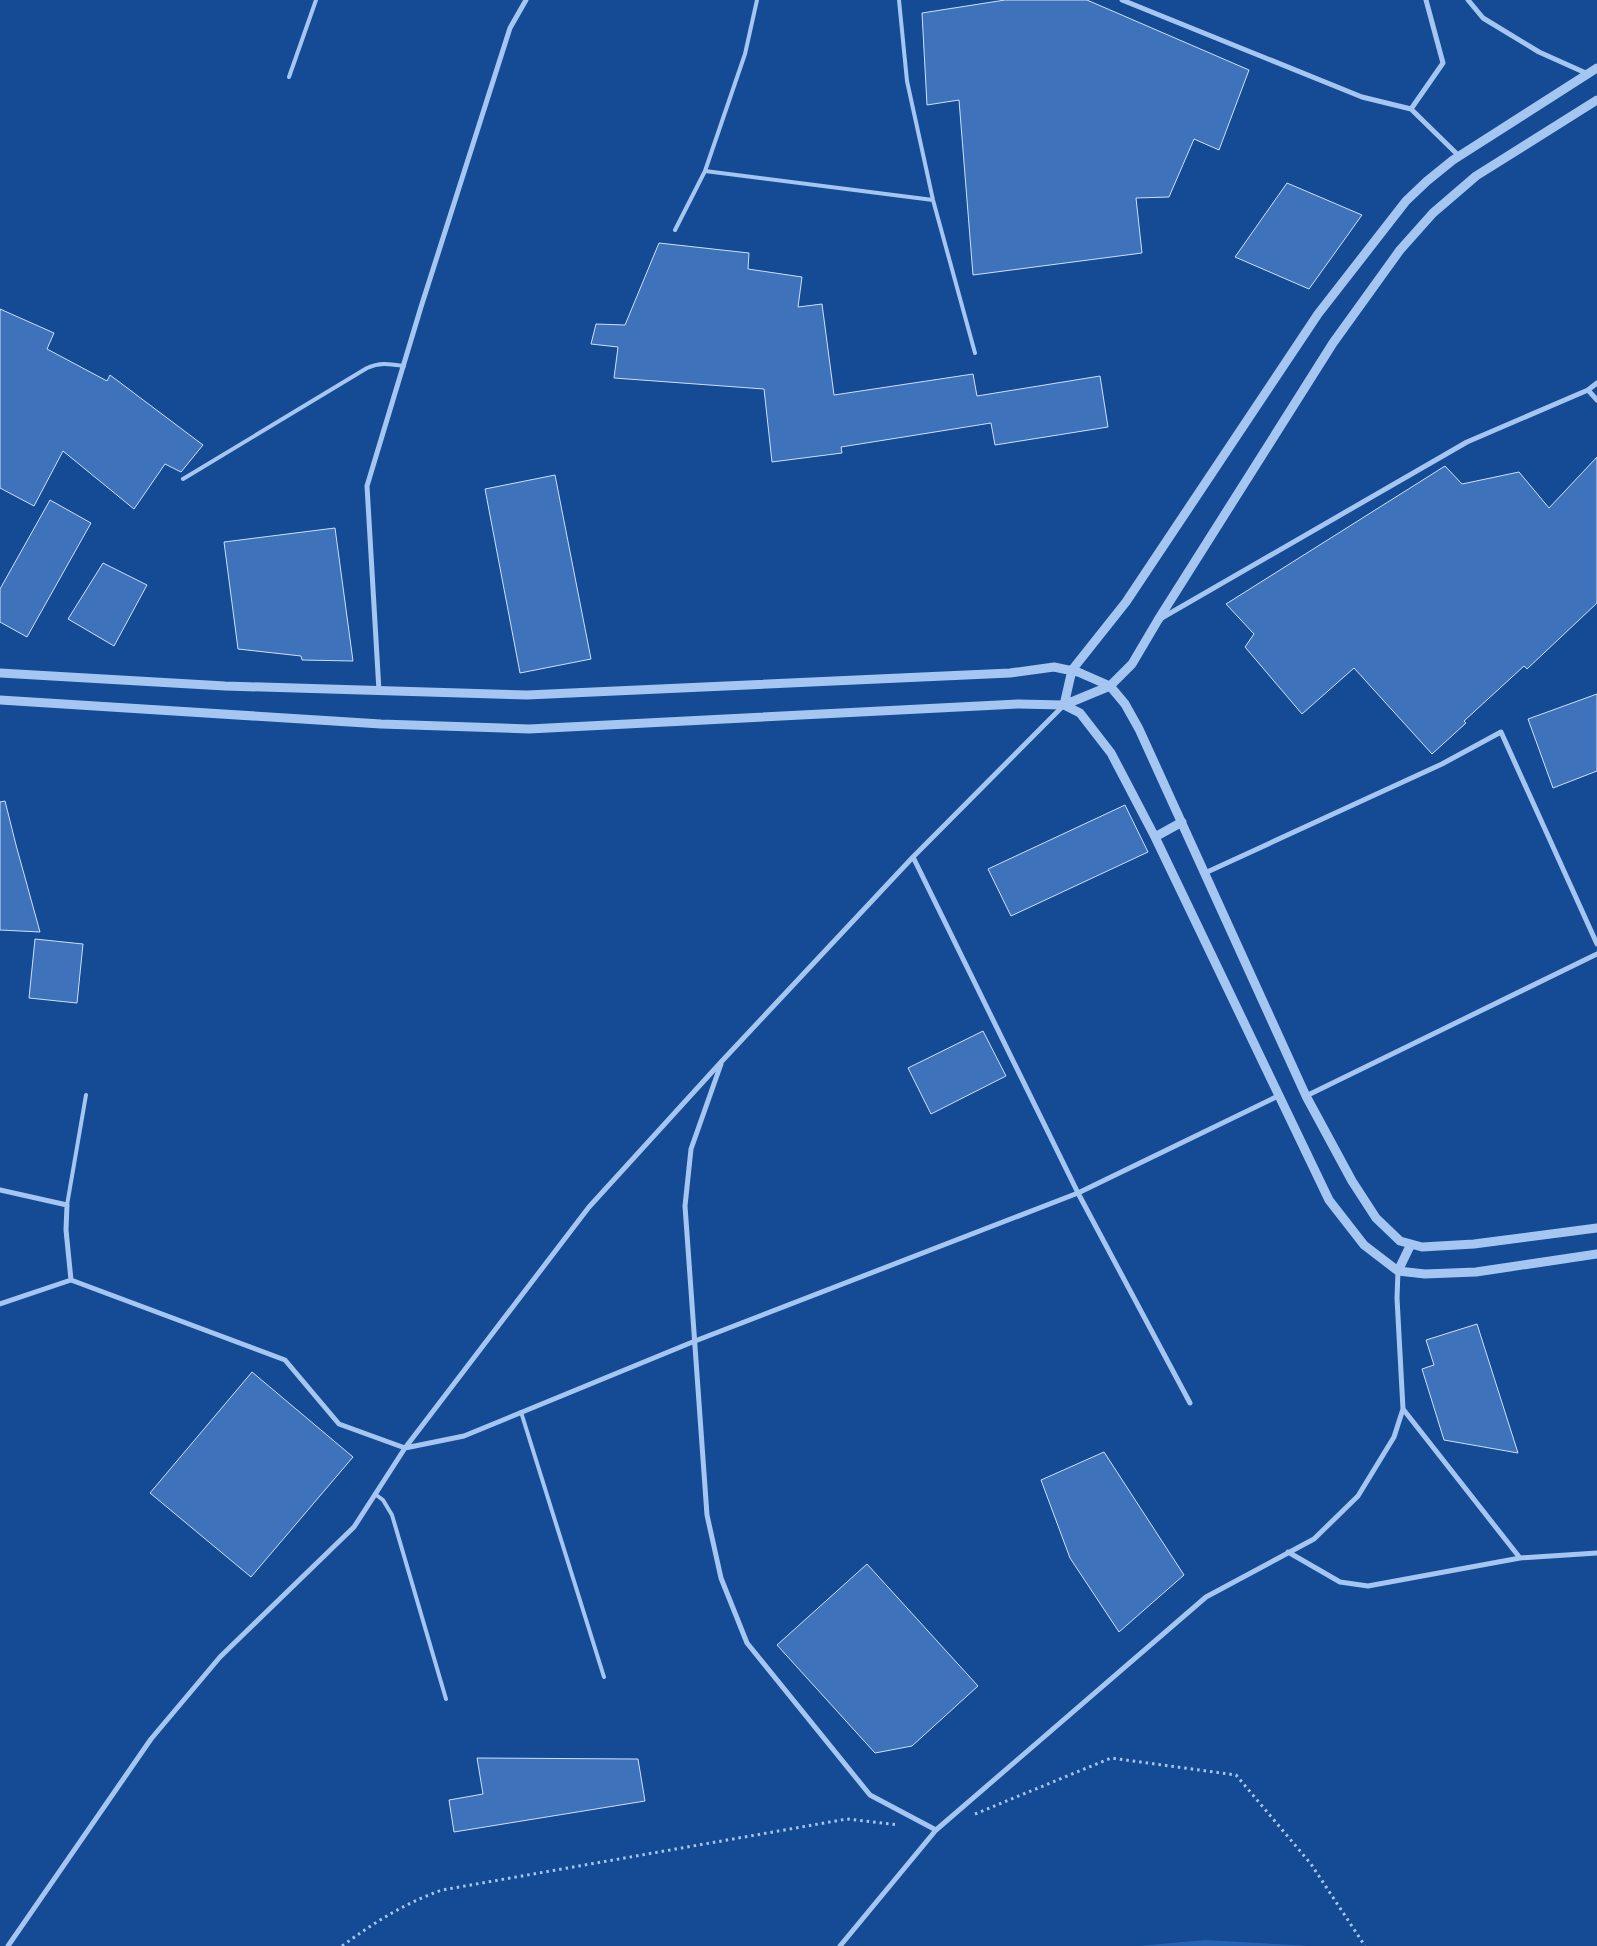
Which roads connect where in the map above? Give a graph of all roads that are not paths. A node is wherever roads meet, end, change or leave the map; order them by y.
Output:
1 (316, 0) edge
2 (526, 0) edge
3 (757, 0) edge
4 (899, 0) edge
5 (1122, 0) edge
6 (1426, 0) edge
7 (1468, 0) edge
8 (1597, 68) edge
9 (1593, 76) edge
10 (289, 77) dead end
11 (1597, 100) edge
12 (1411, 109) junction
13 (1460, 156) junction
14 (705, 171) junction
15 (933, 200) junction
16 (675, 230) dead end
17 (975, 353) dead end
18 (404, 366) junction
19 (1597, 383) edge
20 (1588, 390) junction
21 (1597, 400) edge
22 (183, 479) dead end
23 (1158, 620) junction
24 (1072, 670) junction
25 (0, 673) edge
26 (1110, 686) junction
27 (378, 691) junction
28 (0, 700) edge
29 (1064, 705) junction
30 (1182, 822) junction
31 (1155, 837) junction
32 (913, 857) junction
33 (1205, 873) junction
34 (1597, 944) edge
35 (1597, 954) edge
36 (722, 1061) junction
37 (86, 1095) dead end
38 (1278, 1096) junction
39 (1306, 1096) junction
40 (0, 1190) edge
41 (1078, 1193) junction
42 (67, 1205) junction
43 (1597, 1228) edge
44 (1411, 1244) junction
45 (1597, 1254) edge
46 (1398, 1271) junction
47 (70, 1280) junction
48 (0, 1304) edge
49 (695, 1341) junction
50 (1190, 1403) dead end
51 (1403, 1409) junction
52 (521, 1412) junction
53 (405, 1448) junction
54 (375, 1494) junction
55 (1288, 1552) junction
56 (1597, 1553) edge
57 (1520, 1558) junction
58 (604, 1677) dead end
59 (446, 1700) dead end
60 (936, 1830) junction
61 (8, 1946) edge
62 (840, 1946) edge

1 - 10 lane
2 - 18 street
3 - 14 lane
4 - 15 lane
5 - 12 street
6 - 12 street
7 - 9 street
8 - 9 street
9 - 13 street
11 - 23 street
12 - 13 street
13 - 24 street
14 - 15 lane
14 - 16 lane
15 - 17 lane
18 - 22 lane
18 - 27 street
19 - 20 street
20 - 21 street
20 - 23 street
23 - 26 street
24 - 26 street
24 - 27 street
24 - 29 street
25 - 27 street
26 - 29 street
26 - 30 street
28 - 29 street
29 - 31 street
29 - 32 street
30 - 31 street
30 - 33 street
31 - 38 street
32 - 36 street
32 - 41 street
33 - 34 street
33 - 39 street
35 - 39 street
36 - 49 street
36 - 53 street
37 - 42 lane
38 - 41 street
38 - 46 street
39 - 44 street
40 - 42 street
41 - 49 street
41 - 50 street
42 - 47 street
43 - 44 street
44 - 46 street
45 - 46 street
46 - 51 street
47 - 48 street
47 - 53 street
49 - 52 street
49 - 60 street
51 - 55 street
51 - 57 street
52 - 53 street
52 - 58 lane
53 - 54 street
54 - 59 lane
54 - 61 street
55 - 57 street
55 - 60 street
56 - 57 street
60 - 62 street

